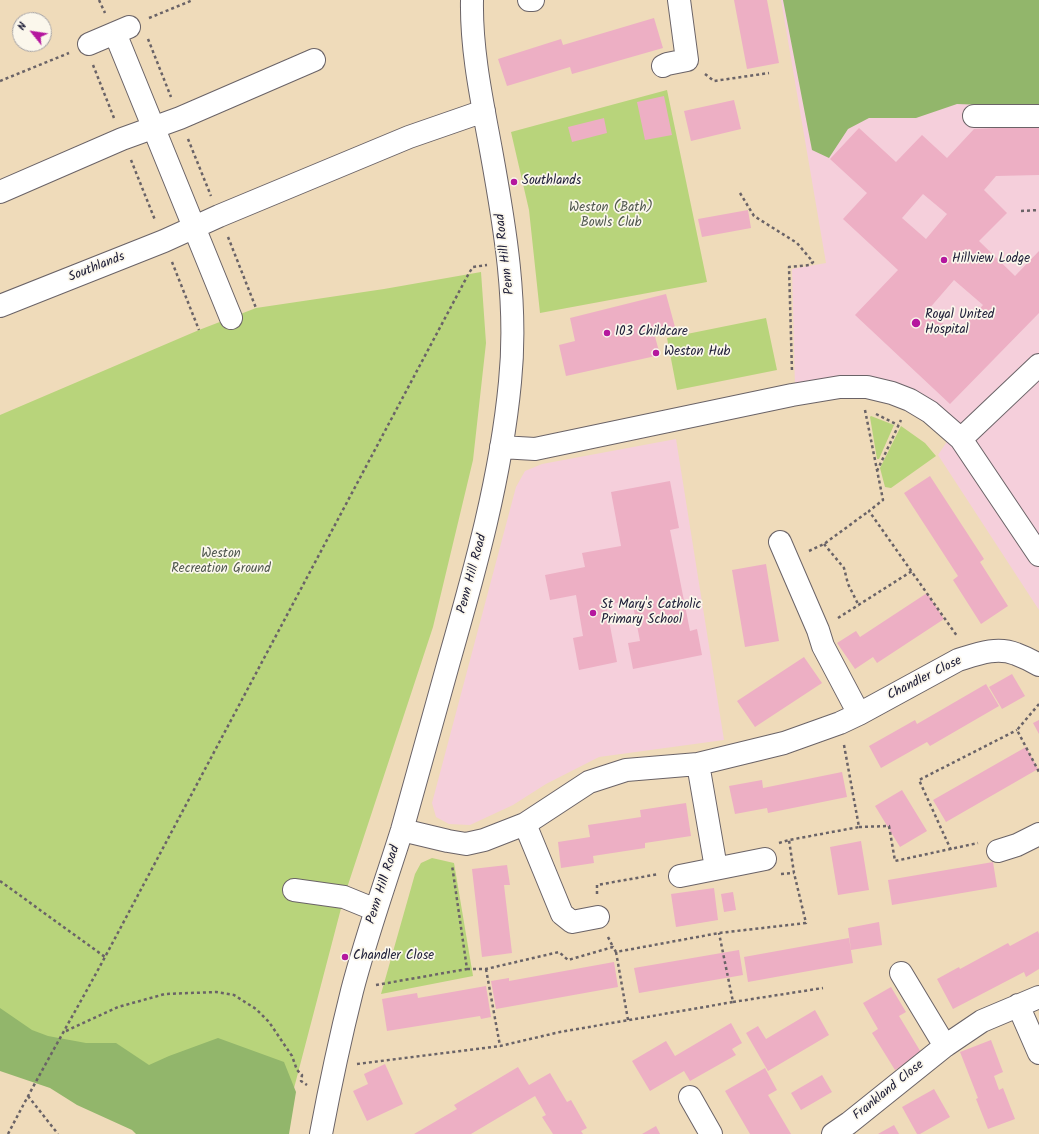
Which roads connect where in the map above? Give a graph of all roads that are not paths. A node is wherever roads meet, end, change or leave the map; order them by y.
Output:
1 (472, 0) edge
2 (529, 0) edge
3 (533, 0) edge
4 (679, 0) edge
5 (87, 45) road end
6 (314, 60) dead end
7 (663, 66) dead end
8 (484, 111) junction
9 (974, 116) dead end
10 (1039, 116) edge
11 (154, 129) junction
12 (0, 192) edge
13 (194, 228) junction
14 (0, 306) edge
15 (231, 318) dead end
16 (1039, 365) edge
17 (961, 439) junction
18 (501, 447) junction
19 (784, 551) road end
20 (1039, 555) edge
21 (1039, 665) edge
22 (859, 714) junction
23 (698, 764) junction
24 (525, 824) junction
25 (402, 830) junction
26 (1039, 834) edge
27 (998, 851) road end
28 (765, 859) road end
29 (716, 868) junction
30 (680, 876) road end
31 (294, 890) dead end
32 (376, 910) junction
33 (598, 917) road end
34 (901, 974) dead end
35 (1039, 997) edge
36 (1018, 1005) junction
37 (944, 1046) junction
38 (1039, 1053) edge
39 (690, 1097) dead end
40 (321, 1134) edge
41 (711, 1134) edge
42 (833, 1134) edge

1 - 8 street, Penn Hill Road
2 - 3 street
4 - 7 street
5 - 11 street
6 - 11 street
8 - 13 street, Southlands
8 - 18 street, Penn Hill Road
9 - 10 street
11 - 12 street
11 - 13 street
13 - 14 street, Southlands
13 - 15 street
16 - 17 street
17 - 18 street
17 - 20 street
18 - 25 street, Penn Hill Road
19 - 22 street
21 - 22 street, Chandler Close
22 - 23 street, Chandler Close
23 - 24 street, Chandler Close
23 - 29 street
24 - 25 street, Chandler Close
24 - 33 street
25 - 32 street, Penn Hill Road
26 - 27 street
28 - 29 street
29 - 30 street
31 - 32 street
32 - 40 street, Penn Hill Road
34 - 37 street
35 - 36 street, Frankland Close
36 - 37 street, Frankland Close
36 - 38 street
37 - 42 street, Frankland Close
39 - 41 street

